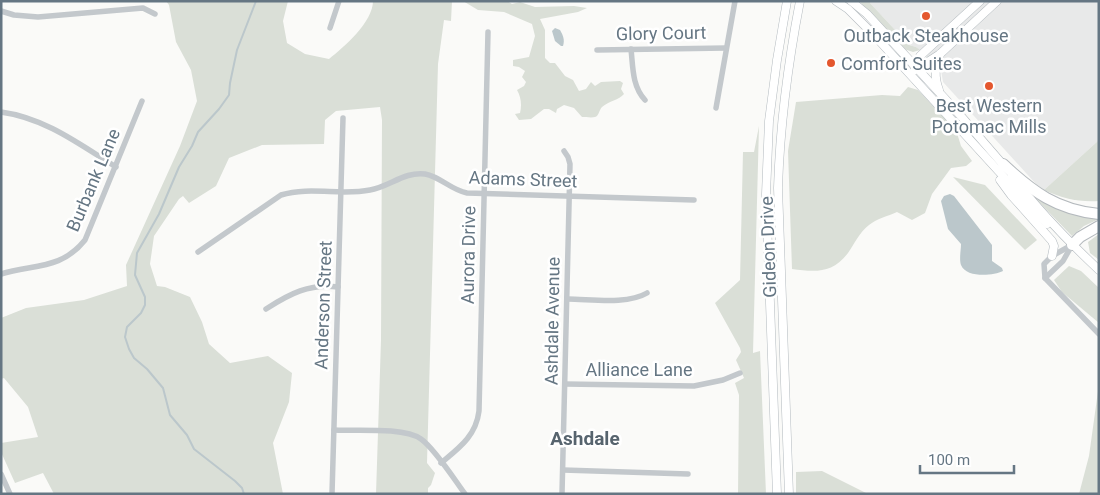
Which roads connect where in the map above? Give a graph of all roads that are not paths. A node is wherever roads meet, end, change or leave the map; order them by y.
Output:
1 (339, 1) edge
2 (735, 1) edge
3 (787, 1) edge
4 (800, 1) edge
5 (836, 1) edge
6 (980, 1) edge
7 (997, 1) edge
8 (852, 2) edge
9 (1, 11) edge
10 (155, 14) dead end
11 (330, 28) dead end
12 (488, 32) dead end
13 (726, 48) junction
14 (631, 49) junction
15 (597, 50) dead end
16 (940, 54) junction
17 (917, 68) junction
18 (911, 74) junction
19 (939, 92) junction
20 (646, 100) dead end
21 (142, 101) dead end
22 (716, 108) dead end
23 (1, 112) edge
24 (343, 118) dead end
25 (564, 151) dead end
26 (984, 156) junction
27 (1003, 164) junction
28 (116, 167) junction
29 (341, 192) junction
30 (484, 194) junction
31 (569, 196) junction
32 (694, 200) dead end
33 (1099, 214) edge
34 (1099, 226) edge
35 (1072, 244) junction
36 (198, 252) dead end
37 (1052, 256) junction
38 (1099, 270) edge
39 (1, 274) edge
40 (1045, 278) junction
41 (781, 281) junction
42 (769, 282) junction
43 (338, 287) junction
44 (647, 293) dead end
45 (568, 299) junction
46 (266, 309) dead end
47 (1099, 334) edge
48 (740, 373) dead end
49 (565, 384) junction
50 (334, 430) junction
51 (441, 463) junction
52 (563, 470) junction
53 (1, 474) edge
54 (688, 474) dead end
55 (10, 494) edge
56 (332, 494) edge
57 (464, 494) edge
58 (562, 494) edge
59 (777, 494) edge
60 (789, 494) edge

1 - 11 street
2 - 13 street
3 - 42 street, Gideon Drive
4 - 41 street, Gideon Drive
5 - 18 street
6 - 17 street
7 - 16 street
8 - 17 street
9 - 10 street
12 - 30 street, Aurora Drive
13 - 14 street, Glory Court
13 - 22 street
14 - 15 street, Glory Court
14 - 20 street
16 - 17 street
16 - 19 street
17 - 18 street
17 - 19 street
18 - 26 street
19 - 27 street
21 - 28 street, Burbank Lane
23 - 28 street
24 - 29 street, Anderson Street
25 - 31 street, Ashdale Avenue
26 - 35 street
26 - 37 street
27 - 33 highway
27 - 35 street
28 - 39 street, Burbank Lane
29 - 30 street, Adams Street
29 - 36 street, Adams Street
29 - 43 street, Anderson Street
30 - 31 street, Adams Street
30 - 51 street, Aurora Drive
31 - 32 street, Adams Street
31 - 45 street, Ashdale Avenue
34 - 35 highway
35 - 37 street
35 - 38 street
35 - 40 street
37 - 40 street
40 - 47 street
41 - 42 street
41 - 60 street, Gideon Drive
42 - 59 street, Gideon Drive
43 - 46 street
43 - 50 street, Anderson Street
44 - 45 street
45 - 49 street, Ashdale Avenue
48 - 49 street, Alliance Lane
49 - 52 street, Ashdale Avenue
50 - 51 street
50 - 56 street, Anderson Street
51 - 57 street
52 - 54 street
52 - 58 street, Ashdale Avenue
53 - 55 street

